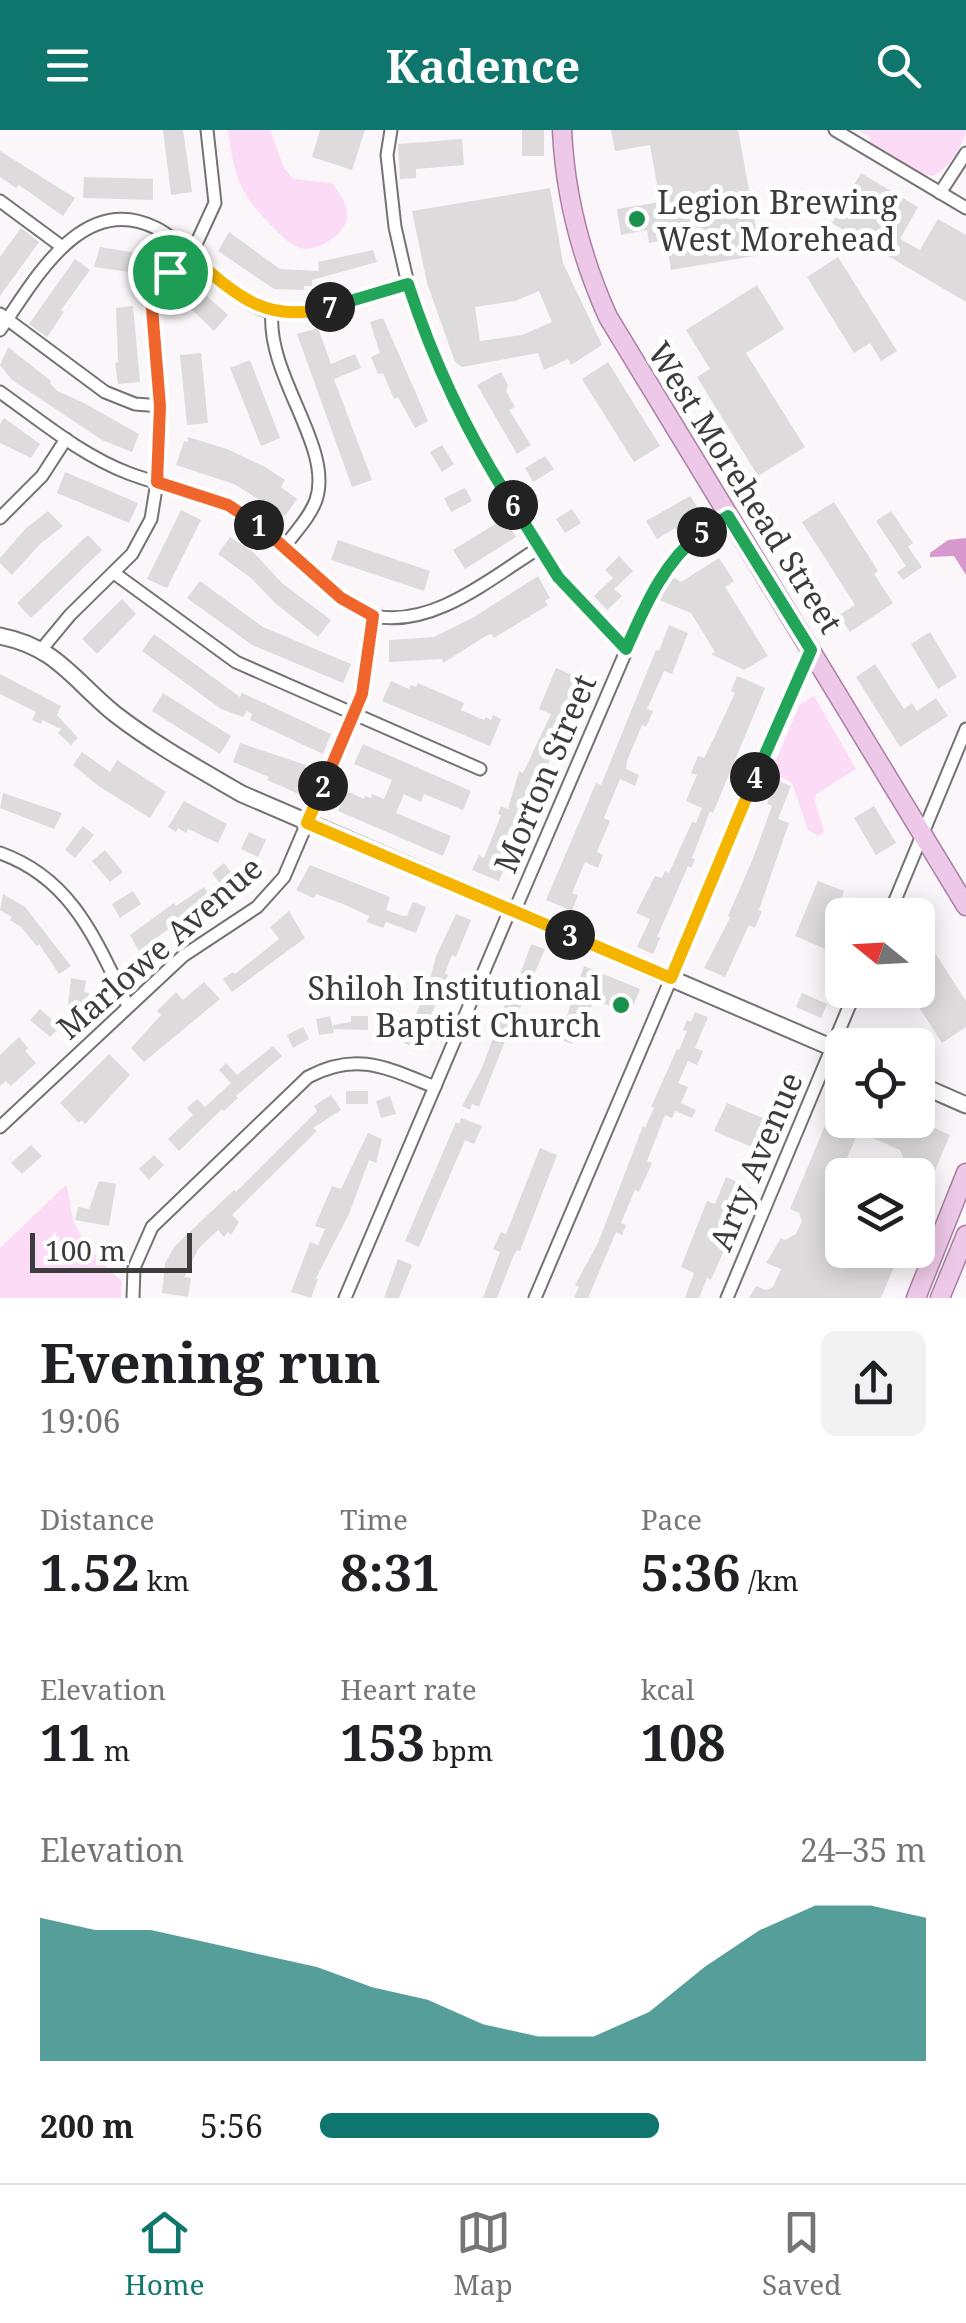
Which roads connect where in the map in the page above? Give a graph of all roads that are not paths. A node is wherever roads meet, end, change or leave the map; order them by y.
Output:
1 (207, 130) edge
2 (391, 130) edge
3 (562, 130) edge
4 (836, 130) edge
5 (966, 153) edge
6 (940, 192) junction
7 (0, 201) edge
8 (966, 208) edge
9 (61, 246) junction
10 (187, 252) junction
11 (408, 284) junction
12 (272, 312) junction
13 (2, 321) edge
14 (0, 392) edge
15 (160, 406) junction
16 (66, 440) junction
17 (157, 482) junction
18 (728, 516) junction
19 (0, 518) edge
20 (285, 546) junction
21 (539, 548) junction
22 (114, 573) junction
23 (373, 616) junction
24 (0, 636) edge
25 (626, 649) junction
26 (41, 650) junction
27 (811, 650) junction
28 (354, 715) junction
29 (966, 729) edge
30 (480, 769) dead end
31 (307, 823) junction
32 (922, 834) junction
33 (0, 853) edge
34 (896, 898) edge
35 (966, 906) edge
36 (512, 911) junction
37 (671, 978) junction
38 (128, 1006) junction
39 (825, 1045) edge
40 (825, 1077) edge
41 (435, 1087) junction
42 (935, 1091) edge
43 (966, 1105) edge
44 (0, 1127) edge
45 (966, 1174) edge
46 (966, 1235) edge
47 (961, 1262) edge
48 (133, 1298) edge
49 (345, 1298) edge
50 (535, 1298) edge
51 (727, 1298) edge
52 (916, 1298) edge
53 (940, 1298) edge

1 - 10 street
2 - 11 street
3 - 18 main road, West Morehead Street
4 - 6 street
5 - 6 street
6 - 8 street
7 - 9 street
9 - 10 street
9 - 13 street
10 - 12 street
10 - 15 street
11 - 12 street
11 - 21 street
12 - 20 street
13 - 15 street
14 - 16 street
15 - 17 street
16 - 17 street
16 - 19 street
17 - 20 street
17 - 22 street
18 - 25 street, Morton Street
18 - 27 main road, West Morehead Street
20 - 23 street
21 - 23 street
21 - 25 street
22 - 26 street
22 - 28 street
23 - 28 street, Marlowe Avenue
24 - 26 street
25 - 36 street, Morton Street
26 - 31 street
27 - 32 main road, West Morehead Street
27 - 37 street
28 - 30 street
28 - 31 street, Marlowe Avenue
29 - 32 street
31 - 36 street
31 - 38 street, Marlowe Avenue
32 - 34 street
32 - 35 main road, West Morehead Street
33 - 38 street
36 - 37 street
36 - 41 street, Morton Street
37 - 39 street
37 - 50 street
38 - 44 street, Marlowe Avenue
40 - 51 street, Arty Avenue
41 - 48 street
41 - 49 street, Morton Street
42 - 43 street
45 - 52 main road
46 - 47 main road
47 - 53 main road

